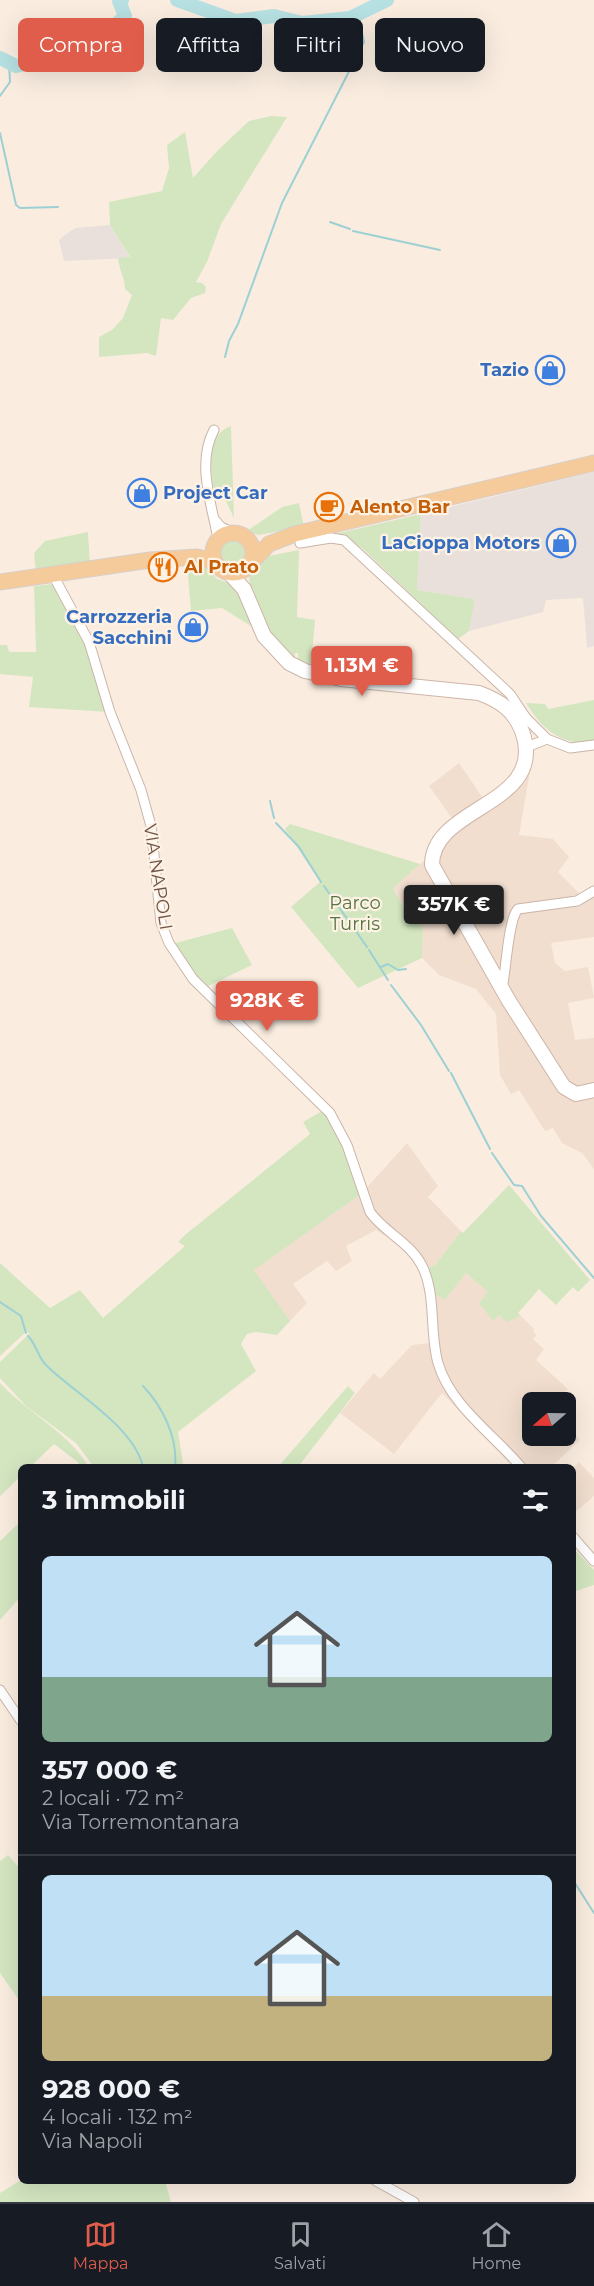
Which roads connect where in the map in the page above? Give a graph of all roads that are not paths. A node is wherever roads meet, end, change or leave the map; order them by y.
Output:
1 (214, 430) dead end
2 (594, 463) edge
3 (212, 514) junction
4 (238, 534) junction
5 (297, 539) junction
6 (217, 540) junction
7 (150, 560) junction
8 (249, 565) junction
9 (223, 570) junction
10 (53, 575) junction
11 (0, 582) edge
12 (248, 599) junction
13 (522, 720) junction
14 (548, 740) junction
15 (594, 745) edge
16 (526, 747) junction
17 (594, 891) edge
18 (502, 990) junction
19 (594, 1090) edge
20 (518, 1464) edge
21 (576, 1540) edge
22 (594, 1560) edge
23 (0, 1690) edge
24 (18, 1717) edge
25 (381, 2184) edge
26 (414, 2202) edge

1 - 3 street
2 - 5 main road
3 - 4 street
3 - 6 street
4 - 5 main road
4 - 6 main road
4 - 8 main road
5 - 8 main road
5 - 13 street
6 - 7 main road
6 - 9 main road
7 - 9 main road
7 - 10 main road
8 - 9 main road
8 - 12 street
9 - 12 street
10 - 11 main road
10 - 20 street, VIA NAPOLI
12 - 13 street
13 - 14 street
13 - 16 street
14 - 15 street
14 - 16 street
16 - 18 street
17 - 18 street
18 - 19 street
21 - 22 street
23 - 24 street
25 - 26 street

